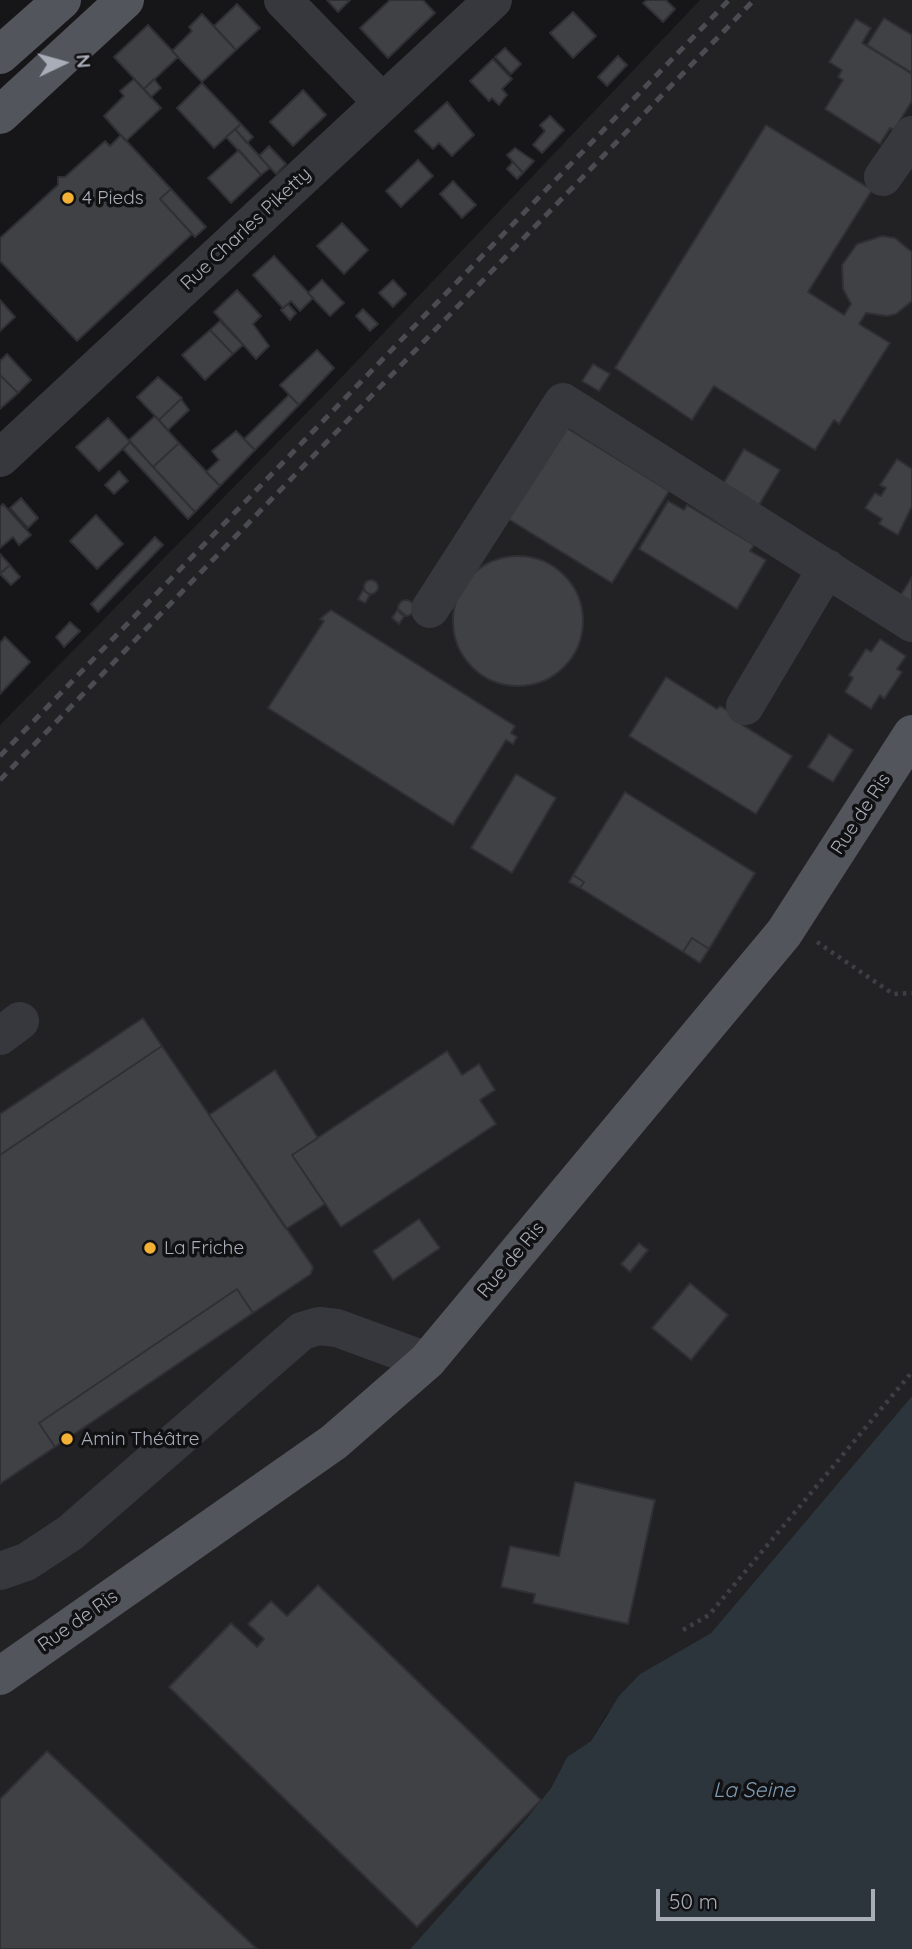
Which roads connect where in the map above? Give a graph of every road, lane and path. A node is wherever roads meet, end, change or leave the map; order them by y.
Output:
1 (62, 0) edge
2 (125, 0) edge
3 (283, 0) edge
4 (493, 0) edge
5 (0, 55) edge
6 (382, 102) junction
7 (0, 115) edge
8 (912, 135) edge
9 (883, 177) dead end
10 (0, 458) edge
11 (827, 568) junction
12 (430, 609) dead end
13 (912, 623) edge
14 (746, 706) dead end
15 (912, 734) edge
16 (789, 926) junction
17 (912, 993) edge
18 (427, 1361) junction
19 (912, 1372) edge
20 (0, 1571) edge
21 (683, 1630) dead end
22 (0, 1676) edge

1 - 5 main road
2 - 7 main road
3 - 6 street
4 - 6 street, Rue Charles Piketty
6 - 10 street, Rue Charles Piketty
8 - 9 street
11 - 12 street
11 - 13 street
11 - 14 street
15 - 16 main road, Rue de Ris
16 - 17 path
16 - 18 main road, Rue de Ris
18 - 20 street
18 - 22 main road, Rue de Ris
19 - 21 path

